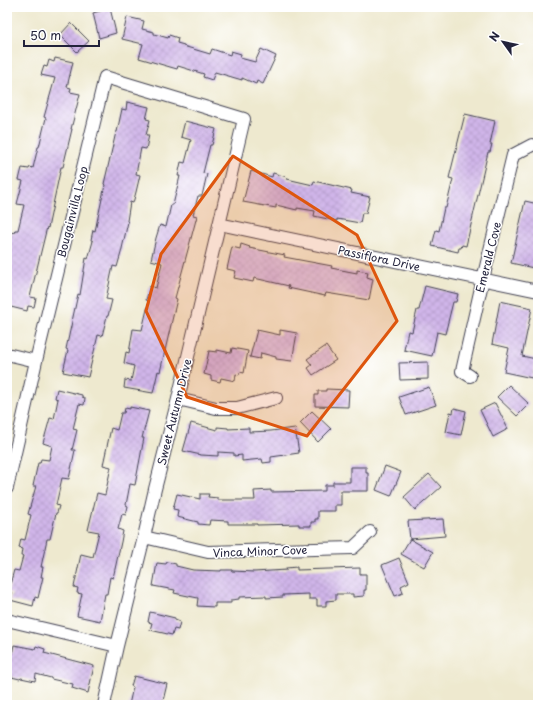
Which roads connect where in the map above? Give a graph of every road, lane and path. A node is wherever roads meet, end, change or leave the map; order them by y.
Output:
1 (244, 119) joint
2 (532, 145) dead end
3 (219, 224) junction
4 (483, 279) junction
5 (538, 291) edge
6 (7, 354) edge
7 (36, 361) junction
8 (470, 376) dead end
9 (276, 398) dead end
10 (178, 399) junction
11 (7, 488) edge
12 (370, 532) dead end
13 (144, 538) junction
14 (7, 620) edge
15 (117, 646) junction
16 (104, 705) edge

1 - 3 street, Sweet Autumn Drive
1 - 7 street, Bougainvilla Loop
2 - 4 street, Emerald Cove
3 - 4 street, Passiflora Drive
3 - 10 street, Sweet Autumn Drive
4 - 5 street, Passiflora Drive
4 - 8 street, Emerald Cove
6 - 7 street
7 - 11 street, Bougainvilla Loop
9 - 10 street
10 - 13 street, Sweet Autumn Drive
12 - 13 street, Vinca Minor Cove
13 - 15 street, Sweet Autumn Drive
14 - 15 street
15 - 16 street, Sweet Autumn Drive

